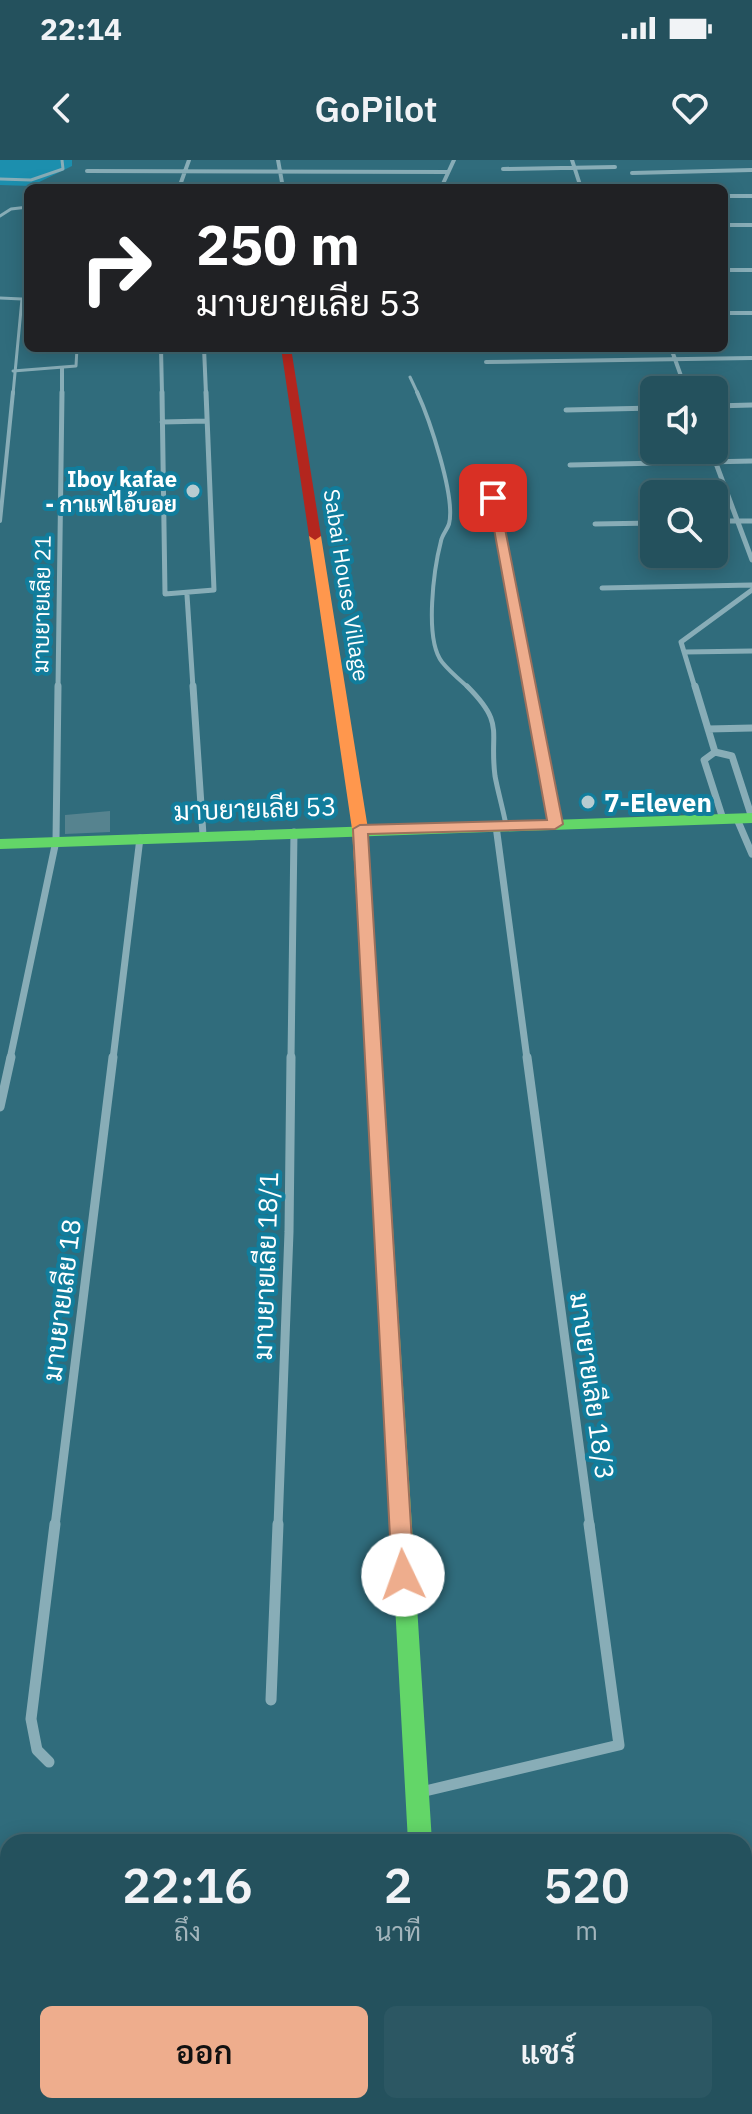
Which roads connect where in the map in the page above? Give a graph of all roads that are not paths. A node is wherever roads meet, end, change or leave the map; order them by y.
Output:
1 (62, 160) edge
2 (189, 160) edge
3 (278, 160) edge
4 (454, 160) edge
5 (572, 160) edge
6 (615, 167) dead end
7 (575, 168) junction
8 (503, 169) dead end
9 (752, 170) edge
10 (87, 171) dead end
11 (448, 172) junction
12 (184, 173) junction
13 (632, 173) dead end
14 (281, 174) junction
15 (0, 179) edge
16 (180, 184) edge
17 (282, 184) edge
18 (443, 184) edge
19 (580, 184) edge
20 (728, 196) edge
21 (752, 196) edge
22 (24, 207) edge
23 (0, 216) edge
24 (728, 225) edge
25 (752, 225) edge
26 (728, 270) edge
27 (752, 270) edge
28 (0, 298) edge
29 (728, 313) edge
30 (752, 313) edge
31 (77, 352) edge
32 (161, 352) edge
33 (204, 352) edge
34 (287, 352) edge
35 (672, 352) edge
36 (752, 358) edge
37 (675, 359) junction
38 (486, 362) dead end
39 (62, 368) junction
40 (13, 371) junction
41 (681, 376) edge
42 (410, 377) dead end
43 (752, 405) edge
44 (728, 406) edge
45 (640, 408) edge
46 (566, 410) dead end
47 (207, 421) junction
48 (162, 422) junction
49 (0, 439) edge
50 (7, 439) junction
51 (728, 461) edge
52 (752, 461) edge
53 (640, 463) edge
54 (717, 464) edge
55 (570, 465) dead end
56 (493, 498) dead end
57 (0, 521) edge
58 (728, 521) edge
59 (737, 521) junction
60 (752, 521) edge
61 (640, 523) edge
62 (595, 524) dead end
63 (752, 560) edge
64 (602, 588) dead end
65 (752, 588) edge
66 (187, 595) junction
67 (752, 651) edge
68 (685, 652) junction
69 (752, 728) edge
70 (708, 729) junction
71 (715, 752) junction
72 (741, 818) edge
73 (555, 824) junction
74 (501, 826) junction
75 (360, 829) junction
76 (294, 832) junction
77 (203, 835) junction
78 (140, 838) junction
79 (56, 841) junction
80 (0, 844) edge
81 (752, 854) edge
82 (0, 1107) edge
83 (271, 1700) dead end
84 (49, 1762) dead end
85 (416, 1793) junction
86 (419, 1834) edge

1 - 15 lane
2 - 12 street
3 - 14 street
4 - 11 street
5 - 7 street
6 - 7 street
7 - 8 street
7 - 19 street
9 - 13 street
10 - 12 street
11 - 14 street
11 - 18 street
12 - 14 street
12 - 16 street
14 - 17 street
20 - 21 street
22 - 23 lane
24 - 25 street
26 - 27 street
28 - 40 lane
29 - 30 street
31 - 39 lane
32 - 48 street
33 - 47 street
34 - 75 street, Sabai House Village
35 - 37 street
36 - 37 street
37 - 38 street
37 - 41 street
39 - 40 lane
39 - 79 street, มาบยายเลีย 21
40 - 50 lane
42 - 74 lane
43 - 44 street
45 - 46 street
47 - 48 street
47 - 66 street
48 - 66 street
49 - 50 lane
50 - 57 lane
51 - 52 street
53 - 55 street
54 - 59 street
56 - 73 street
58 - 59 street
59 - 60 street
59 - 63 street
61 - 62 street
64 - 65 street
65 - 68 street
66 - 77 street
67 - 68 street
68 - 70 street
69 - 70 street
70 - 71 street
71 - 72 street
71 - 72 street
72 - 73 street, มาบยายเลีย 53
72 - 81 street
73 - 74 street, มาบยายเลีย 53
74 - 75 street, มาบยายเลีย 53
74 - 85 street, มาบยายเลีย 18/3
75 - 76 street, มาบยายเลีย 53
75 - 85 street, Sabai House Village
76 - 77 street, มาบยายเลีย 53
76 - 83 street, มาบยายเลีย 18/1
77 - 78 street, มาบยายเลีย 53
78 - 79 street, มาบยายเลีย 53
78 - 84 street, มาบยายเลีย 18
79 - 80 street, มาบยายเลีย 53
79 - 82 street, มาบยายเลีย 21
85 - 86 street, Sabai House Village

